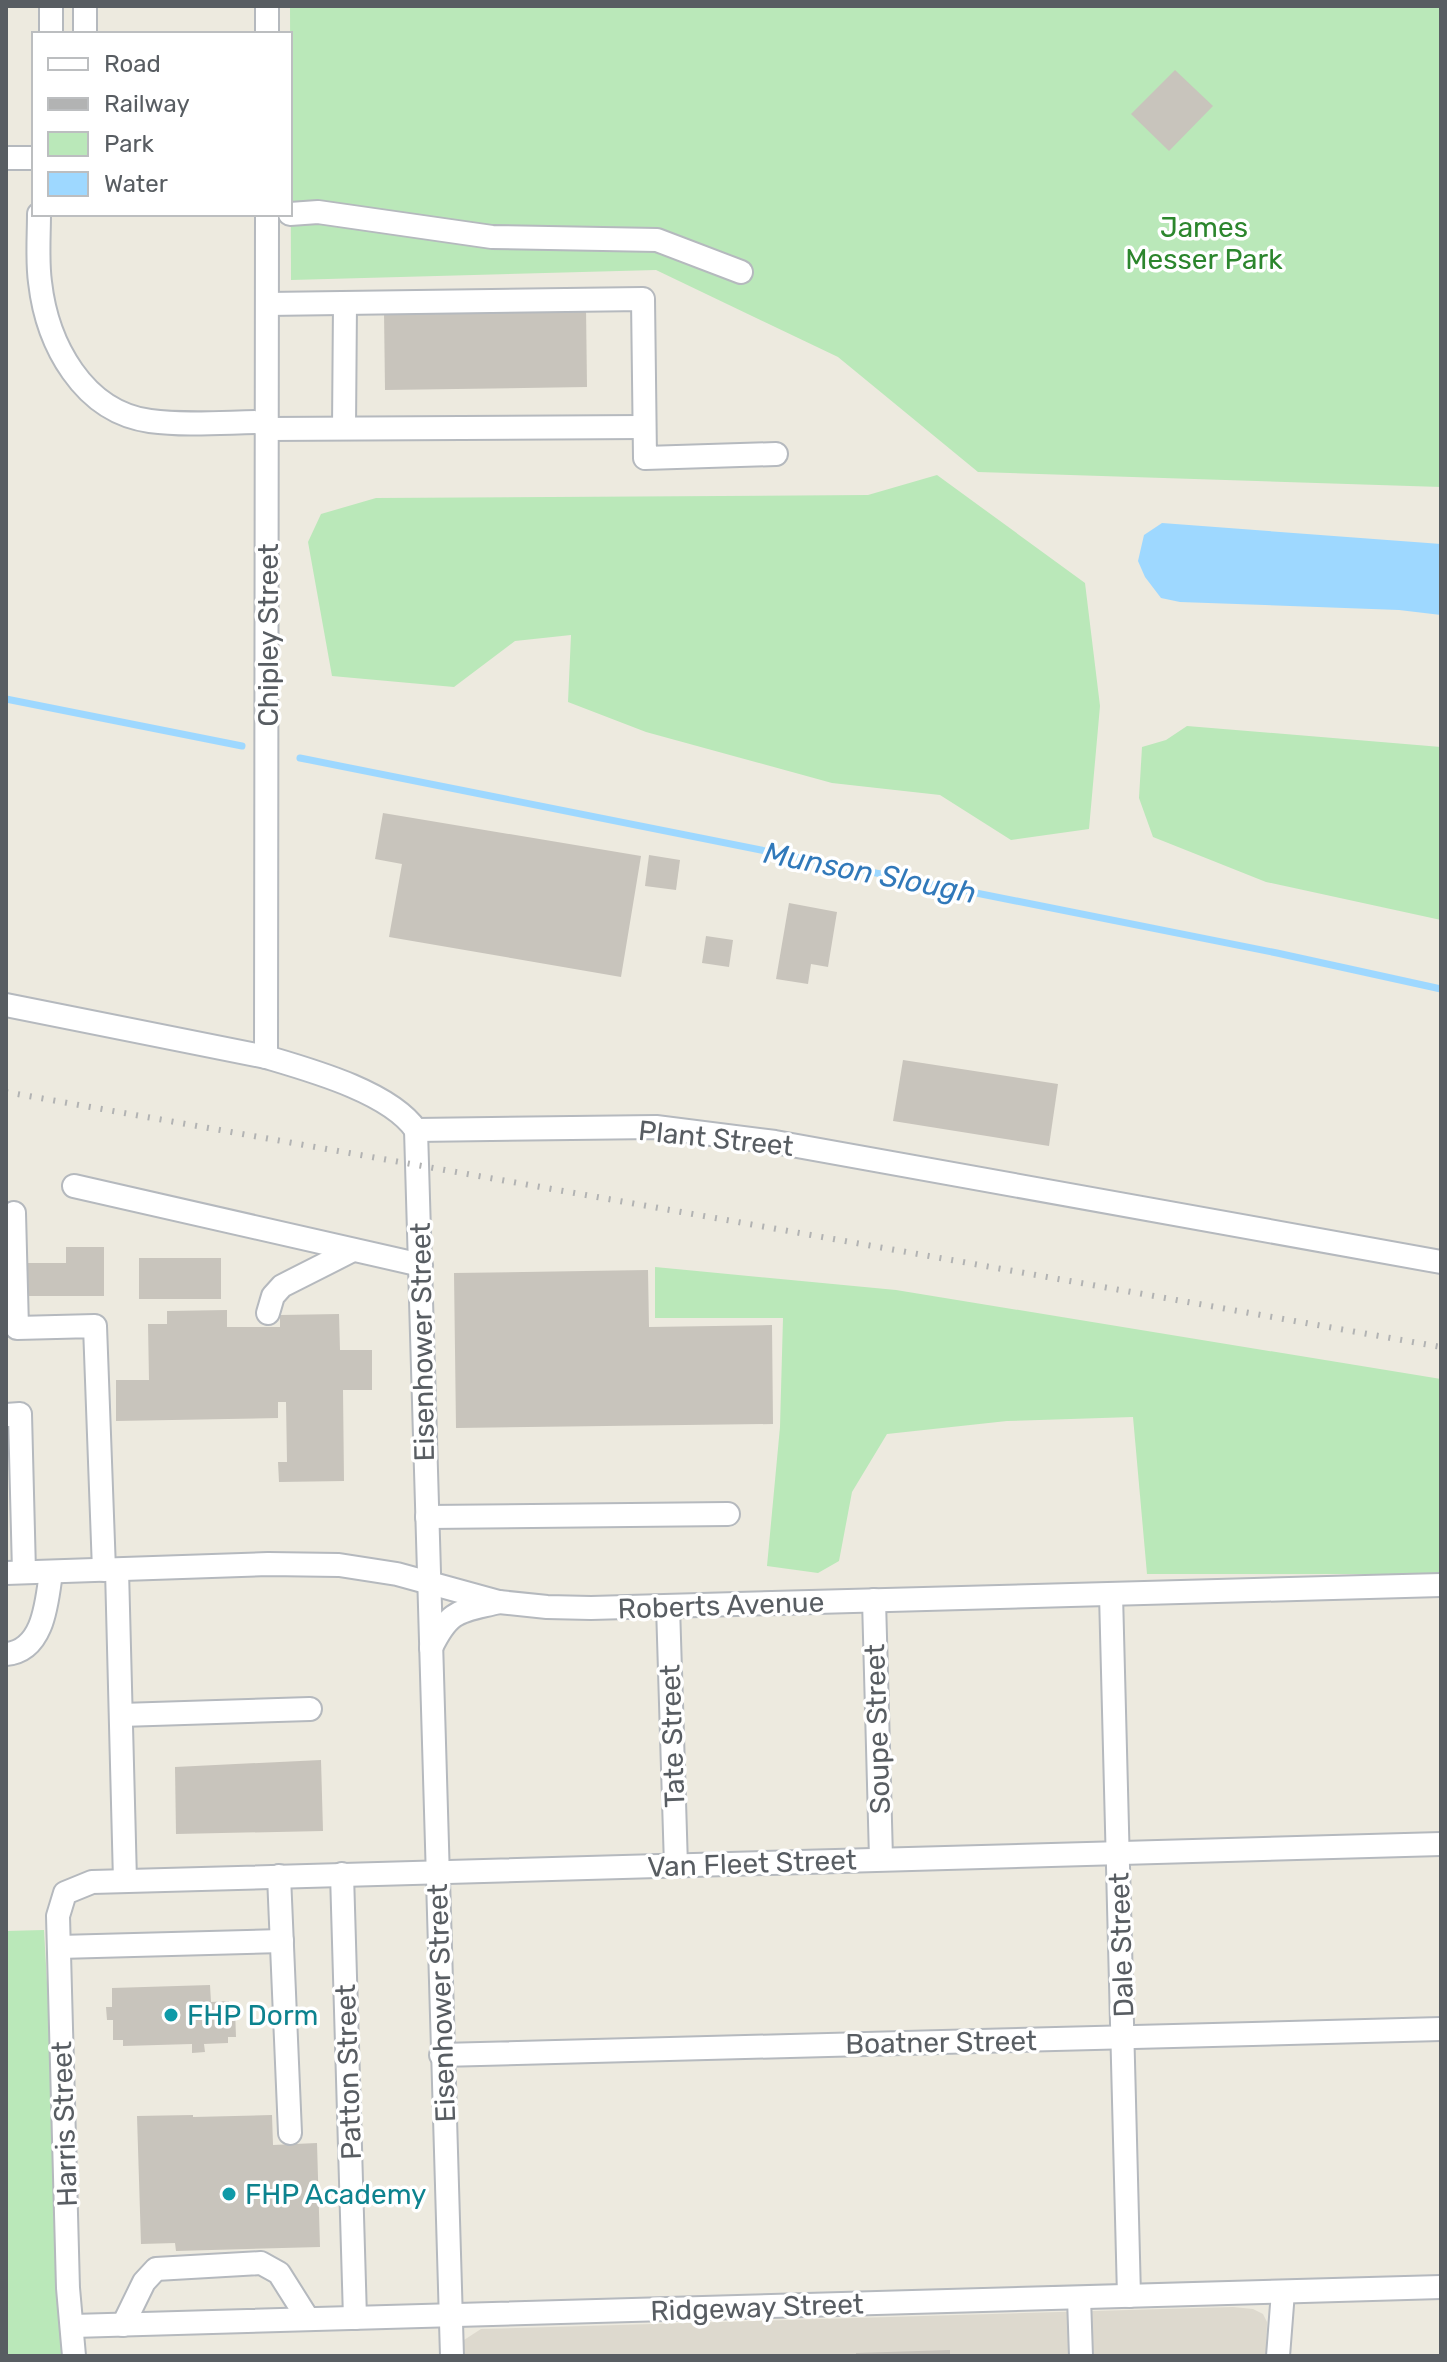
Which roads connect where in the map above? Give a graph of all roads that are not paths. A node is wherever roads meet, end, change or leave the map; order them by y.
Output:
1 (51, 6) edge
2 (85, 6) edge
3 (267, 6) edge
4 (51, 32) edge
5 (85, 32) edge
6 (267, 32) edge
7 (6, 158) edge
8 (32, 158) edge
9 (292, 214) edge
10 (39, 216) edge
11 (267, 216) edge
12 (741, 272) dead end
13 (345, 303) junction
14 (267, 304) junction
15 (267, 425) junction
16 (644, 427) junction
17 (344, 428) junction
18 (776, 454) dead end
19 (6, 1005) edge
20 (266, 1057) junction
21 (416, 1130) junction
22 (74, 1186) dead end
23 (14, 1213) dead end
24 (353, 1250) junction
25 (1441, 1262) edge
26 (421, 1265) junction
27 (268, 1313) dead end
28 (6, 1415) edge
29 (728, 1514) dead end
30 (427, 1517) junction
31 (110, 1570) junction
32 (51, 1572) junction
33 (15, 1573) edge
34 (429, 1582) junction
35 (1441, 1585) edge
36 (1111, 1594) junction
37 (874, 1600) junction
38 (499, 1602) junction
39 (668, 1606) junction
40 (431, 1649) junction
41 (6, 1654) edge
42 (310, 1709) dead end
43 (121, 1715) junction
44 (1441, 1844) edge
45 (1119, 1852) junction
46 (881, 1858) junction
47 (676, 1866) junction
48 (437, 1873) junction
49 (342, 1874) junction
50 (279, 1876) junction
51 (125, 1881) junction
52 (65, 1893) joint
53 (282, 1941) junction
54 (59, 1947) junction
55 (1441, 2029) edge
56 (1124, 2037) junction
57 (441, 2055) junction
58 (290, 2133) dead end
59 (1441, 2287) edge
60 (1283, 2292) junction
61 (1129, 2296) junction
62 (1079, 2298) junction
63 (451, 2315) junction
64 (355, 2318) junction
65 (308, 2319) junction
66 (123, 2325) junction
67 (73, 2326) junction
68 (74, 2356) edge
69 (452, 2356) edge
70 (1081, 2356) edge
71 (1278, 2356) edge

1 - 4 street
2 - 5 street
3 - 6 street
7 - 8 street
9 - 12 street
10 - 15 street
11 - 14 street, Chipley Street
13 - 14 street
13 - 16 street
13 - 17 street
14 - 15 street, Chipley Street
15 - 17 street
15 - 20 street, Chipley Street
16 - 17 street
16 - 18 street
19 - 20 street
20 - 21 street
21 - 25 street, Plant Street
21 - 26 street, Eisenhower Street
22 - 24 street
23 - 31 street
24 - 26 street
24 - 27 street
26 - 30 street, Eisenhower Street
28 - 33 street
29 - 30 street
30 - 34 street, Eisenhower Street
31 - 32 street, Roberts Avenue
31 - 34 street, Roberts Avenue
31 - 43 street
32 - 33 street, Roberts Avenue
32 - 41 street
34 - 38 street, Roberts Avenue
34 - 40 street, Eisenhower Street
35 - 36 street, Roberts Avenue
36 - 37 street, Roberts Avenue
36 - 45 street, Dale Street
37 - 39 street, Roberts Avenue
37 - 46 street, Soupe Street
38 - 39 street, Roberts Avenue
38 - 40 street
39 - 47 street, Tate Street
40 - 48 street, Eisenhower Street
42 - 43 street
43 - 51 street
44 - 45 street, Van Fleet Street
45 - 46 street, Van Fleet Street
45 - 56 street, Dale Street
46 - 47 street, Van Fleet Street
47 - 48 street, Van Fleet Street
48 - 49 street, Van Fleet Street
48 - 57 street, Eisenhower Street
49 - 50 street, Van Fleet Street
49 - 64 street, Patton Street
50 - 51 street, Van Fleet Street
50 - 53 street
51 - 52 street, Van Fleet Street
52 - 54 street, Harris Street
53 - 54 street
53 - 58 street
54 - 67 street, Harris Street
55 - 56 street, Boatner Street
56 - 57 street, Boatner Street
56 - 61 street, Dale Street
57 - 63 street, Eisenhower Street
59 - 60 street, Ridgeway Street
60 - 61 street, Ridgeway Street
60 - 71 street
61 - 62 street, Ridgeway Street
62 - 63 street, Ridgeway Street
62 - 70 street
63 - 64 street, Ridgeway Street
63 - 69 street, Eisenhower Street
64 - 65 street, Ridgeway Street
65 - 66 street, Ridgeway Street
65 - 66 street
66 - 67 street, Ridgeway Street
67 - 68 street, Harris Street

